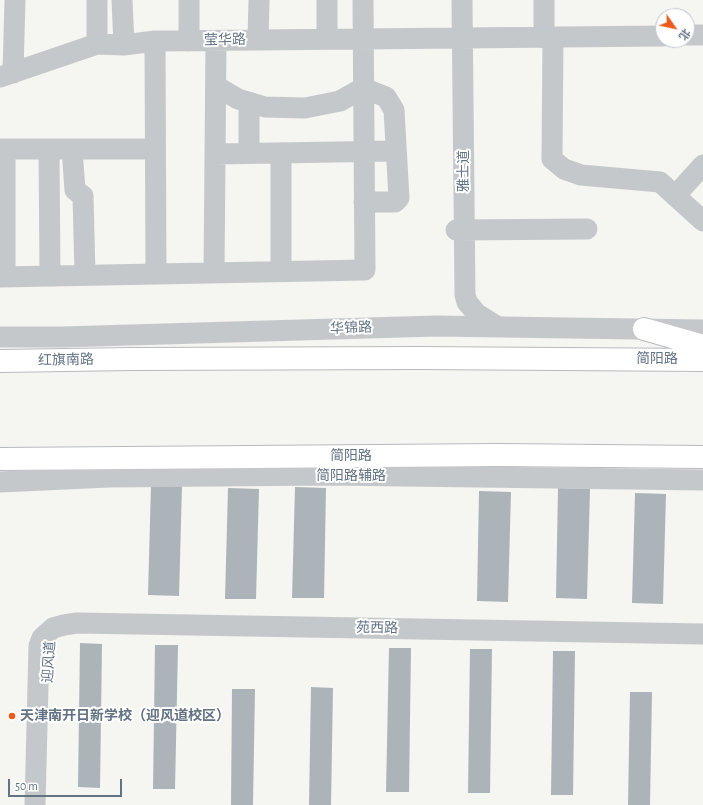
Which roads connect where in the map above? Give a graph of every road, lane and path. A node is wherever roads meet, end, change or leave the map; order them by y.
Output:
1 (15, 0) edge
2 (97, 0) edge
3 (122, 0) edge
4 (189, 0) edge
5 (259, 0) edge
6 (326, 0) edge
7 (363, 0) edge
8 (454, 0) edge
9 (462, 0) edge
10 (544, 0) edge
11 (655, 36) edge
12 (548, 38) junction
13 (327, 39) junction
14 (362, 39) junction
15 (459, 39) junction
16 (258, 40) junction
17 (155, 41) junction
18 (189, 41) junction
19 (216, 41) junction
20 (97, 44) junction
21 (124, 45) junction
22 (6, 75) edge
23 (216, 86) junction
24 (363, 88) junction
25 (249, 102) junction
26 (3, 149) edge
27 (49, 149) junction
28 (72, 149) junction
29 (155, 149) junction
30 (364, 151) junction
31 (396, 151) junction
32 (249, 153) junction
33 (282, 153) junction
34 (215, 154) junction
35 (703, 165) edge
36 (675, 196) junction
37 (364, 202) junction
38 (703, 222) edge
39 (586, 229) dead end
40 (460, 230) junction
41 (281, 271) junction
42 (214, 273) junction
43 (156, 274) junction
44 (50, 276) junction
45 (85, 276) junction
46 (2, 277) edge
47 (436, 326) junction
48 (498, 327) junction
49 (644, 329) junction
50 (703, 330) edge
51 (0, 337) edge
52 (703, 346) edge
53 (132, 359) joint
54 (703, 360) edge
55 (0, 361) edge
56 (499, 455) junction
57 (703, 457) edge
58 (0, 459) edge
59 (328, 475) junction
60 (703, 480) edge
61 (0, 482) edge
62 (53, 628) junction
63 (703, 634) edge
64 (34, 805) edge
65 (44, 805) edge

1 - 22 street
2 - 20 street
3 - 21 street
4 - 18 street
5 - 16 street
6 - 13 street
7 - 14 street
8 - 15 street, 雅士道
9 - 15 street, 雅士道
10 - 12 street
11 - 12 street, 莹华路
12 - 15 street, 莹华路
12 - 36 street
13 - 14 street, 莹华路
13 - 16 street, 莹华路
14 - 15 street, 莹华路
14 - 24 street
15 - 40 street, 雅士道
16 - 19 street, 莹华路
17 - 18 street, 莹华路
17 - 21 street, 莹华路
17 - 29 street
18 - 19 street, 莹华路
19 - 23 street
20 - 21 street, 莹华路
20 - 22 street, 莹华路
23 - 25 street
23 - 34 street
24 - 25 street
24 - 30 street
24 - 31 street
25 - 32 street
26 - 27 street
26 - 46 street
27 - 28 street
27 - 44 street
28 - 29 street
28 - 45 street
29 - 43 street
30 - 31 street
30 - 33 street
30 - 37 street
31 - 37 street
32 - 33 street
32 - 34 street
33 - 41 street
34 - 42 street
35 - 36 street
36 - 38 street
37 - 41 street
39 - 40 street
40 - 47 street, 雅士道
40 - 48 street, 雅士道
41 - 42 street
42 - 43 street
43 - 45 street
44 - 45 street
44 - 46 street
47 - 48 street, 华锦路
47 - 51 street, 华锦路
48 - 49 street, 华锦路
49 - 50 street, 华锦路
49 - 52 highway
53 - 54 highway, 简阳路
53 - 55 highway, 红旗南路
56 - 57 highway, 简阳路
56 - 58 highway, 简阳路
56 - 59 street
59 - 60 street, 简阳路辅路
59 - 61 street, 简阳路辅路
62 - 63 street, 苑西路
62 - 64 street, 迎风道
62 - 65 street, 迎风道

